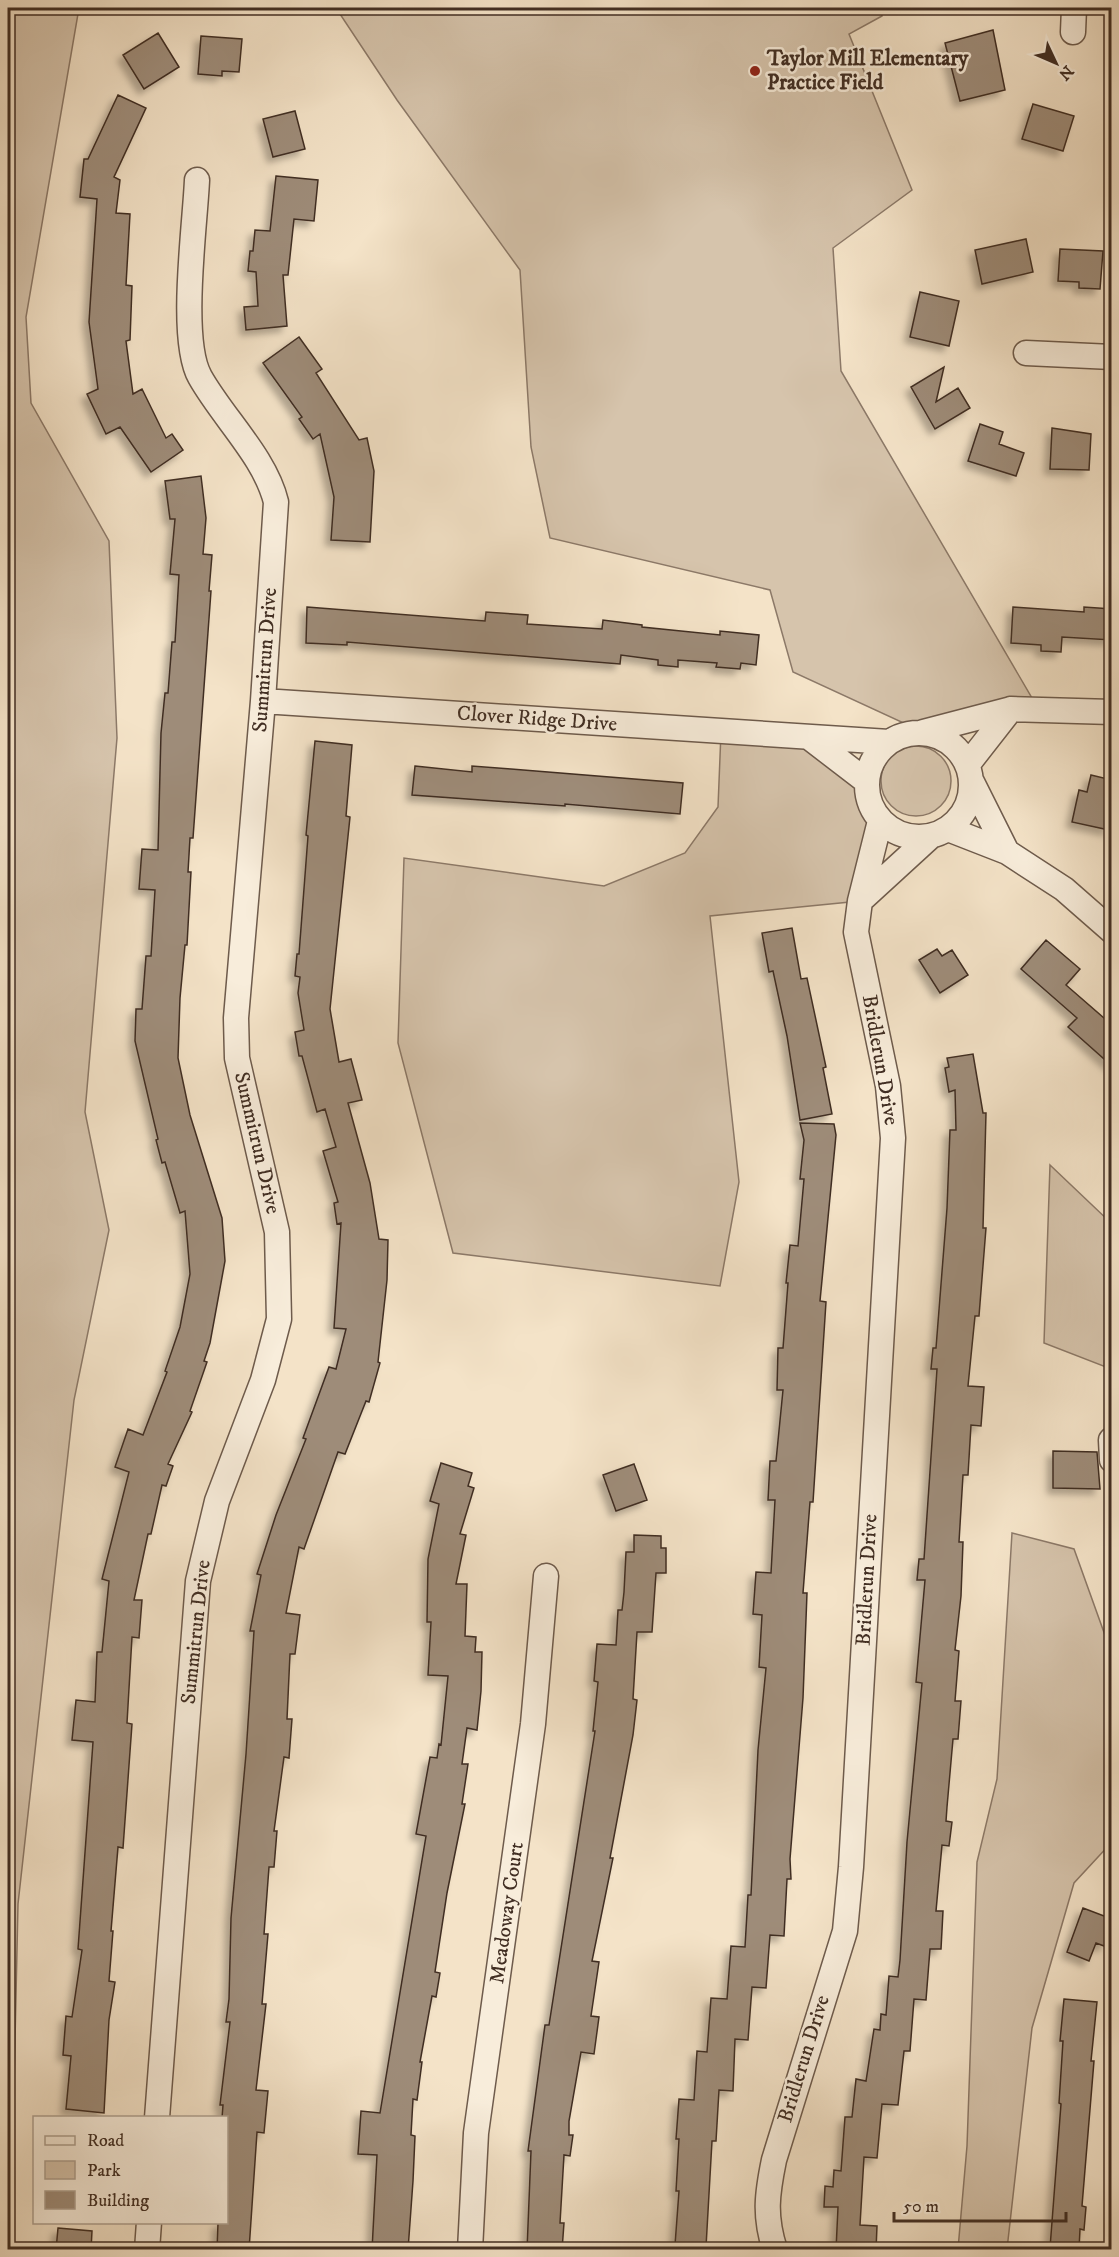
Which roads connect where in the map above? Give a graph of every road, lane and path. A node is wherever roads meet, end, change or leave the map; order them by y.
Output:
1 (1074, 8) edge
2 (1073, 32) dead end
3 (197, 180) dead end
4 (1026, 353) dead end
5 (1112, 357) edge
6 (263, 700) junction
7 (1011, 708) junction
8 (1112, 712) edge
9 (923, 732) junction
10 (810, 738) junction
11 (889, 742) junction
12 (970, 773) junction
13 (866, 781) junction
14 (880, 821) junction
15 (939, 833) junction
16 (1007, 852) junction
17 (860, 901) junction
18 (1112, 931) edge
19 (1111, 1440) edge
20 (1112, 1460) edge
21 (546, 1576) dead end
22 (158, 2116) edge
23 (149, 2224) edge
24 (147, 2250) edge
25 (470, 2250) edge
26 (775, 2250) edge

1 - 2 street
3 - 6 street, Summitrun Drive
4 - 5 street
6 - 10 street, Clover Ridge Drive
6 - 22 street, Summitrun Drive
7 - 8 street, Clover Ridge Drive
7 - 9 street, Clover Ridge Drive
7 - 12 street
9 - 11 street, Clover Ridge Drive
9 - 12 street
10 - 11 street, Clover Ridge Drive
10 - 13 street
11 - 13 street
12 - 15 street
12 - 16 street
13 - 14 street
14 - 15 street
14 - 17 street, Bridlerun Drive
15 - 16 street
15 - 17 street
16 - 18 street
17 - 26 street, Bridlerun Drive
19 - 20 street
21 - 25 street, Meadoway Court
23 - 24 street

